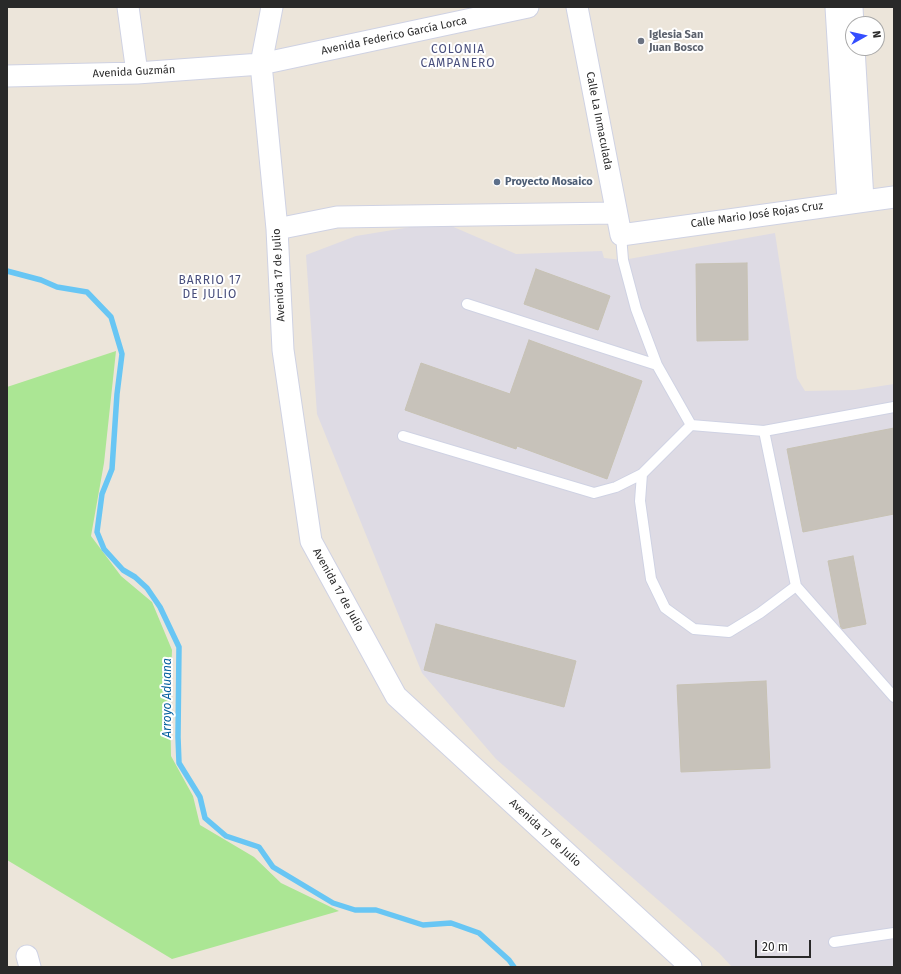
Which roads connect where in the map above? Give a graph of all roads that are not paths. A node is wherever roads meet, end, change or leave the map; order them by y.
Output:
1 (128, 7) edge
2 (272, 7) edge
3 (528, 7) edge
4 (577, 7) edge
5 (836, 7) edge
6 (854, 56) edge
7 (261, 64) junction
8 (138, 73) junction
9 (7, 76) edge
10 (894, 196) edge
11 (855, 201) junction
12 (616, 213) junction
13 (277, 229) junction
14 (621, 235) junction
15 (467, 304) dead end
16 (657, 365) junction
17 (894, 407) edge
18 (691, 425) junction
19 (764, 431) junction
20 (403, 436) dead end
21 (642, 474) junction
22 (796, 586) junction
23 (894, 697) edge
24 (894, 933) edge
25 (834, 942) dead end
26 (691, 967) edge

1 - 8 street
2 - 7 street, Avenida 17 de Julio
3 - 7 street, Avenida Federico García Lorca
4 - 12 street, Calle La Inmaculada
5 - 11 street
6 - 11 street
7 - 8 street, Avenida Guzmán
7 - 13 street, Avenida 17 de Julio
8 - 9 street, Avenida Guzmán
10 - 11 street, Calle Mario José Rojas Cruz
11 - 14 street, Calle Mario José Rojas Cruz
12 - 13 street
12 - 14 street, Calle La Inmaculada
13 - 26 street, Avenida 17 de Julio
14 - 16 lane
15 - 16 lane
16 - 18 lane
17 - 19 lane
18 - 19 lane
18 - 21 lane
19 - 22 lane
20 - 21 lane
21 - 22 lane
22 - 23 lane
24 - 25 lane

